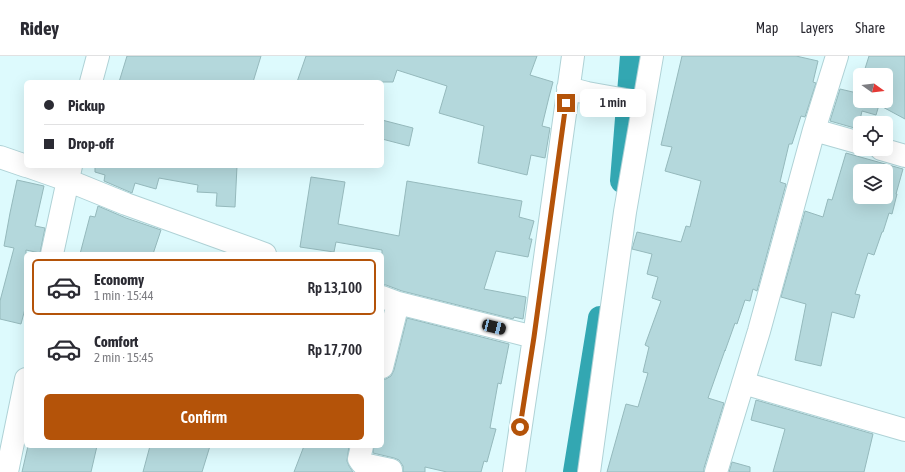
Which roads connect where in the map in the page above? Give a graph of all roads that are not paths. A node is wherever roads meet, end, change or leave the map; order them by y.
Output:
1 (98, 56) edge
2 (574, 56) edge
3 (652, 56) edge
4 (837, 56) edge
5 (92, 80) edge
6 (578, 90) junction
7 (639, 102) junction
8 (814, 130) junction
9 (853, 141) edge
10 (893, 152) edge
11 (905, 156) edge
12 (0, 157) edge
13 (24, 165) edge
14 (39, 168) edge
15 (69, 173) edge
16 (52, 252) edge
17 (259, 252) edge
18 (390, 300) edge
19 (534, 337) junction
20 (384, 350) edge
21 (743, 383) junction
22 (24, 389) edge
23 (905, 430) edge
24 (362, 448) edge
25 (391, 470) dead end
26 (7, 472) edge
27 (514, 472) edge
28 (589, 472) edge
29 (716, 472) edge

1 - 5 street
2 - 6 street
3 - 7 street
4 - 8 street
6 - 7 street
6 - 19 street
7 - 28 street
8 - 9 street
8 - 21 street
10 - 11 street
12 - 13 street
14 - 15 street
15 - 16 street
15 - 17 street
18 - 19 street
18 - 20 street
19 - 27 street
21 - 23 street
21 - 29 street
22 - 26 street
24 - 25 street

